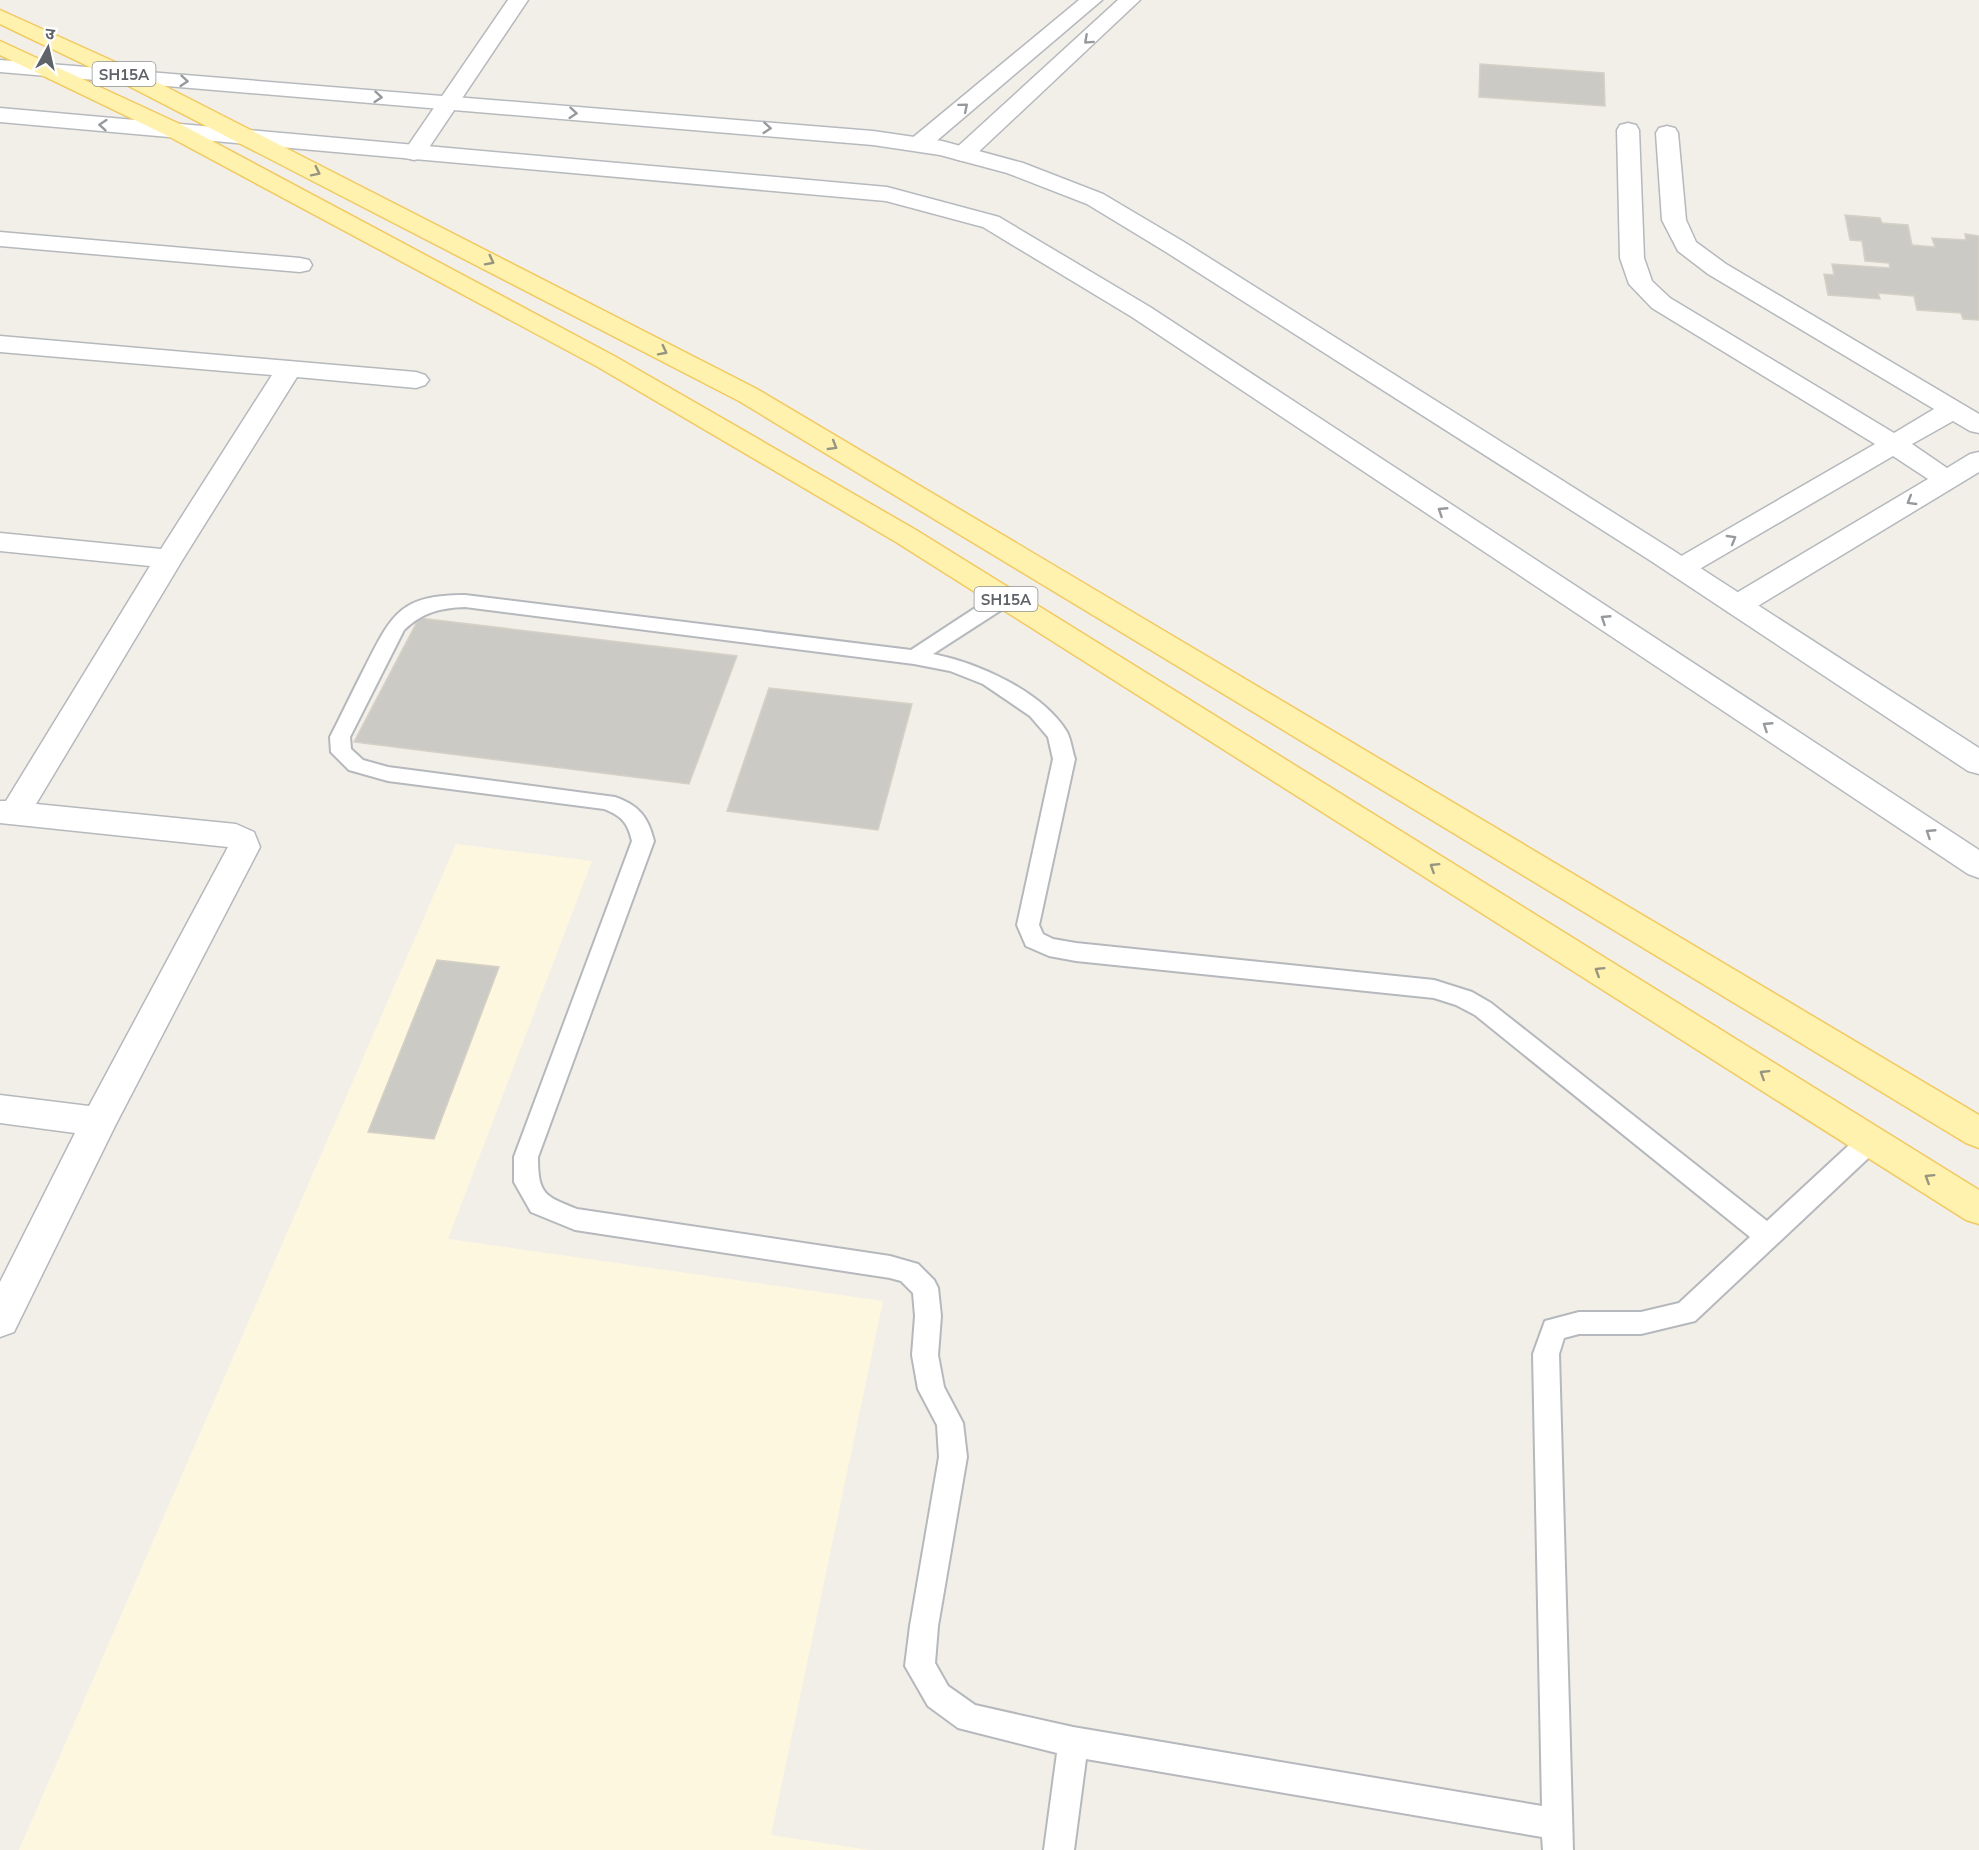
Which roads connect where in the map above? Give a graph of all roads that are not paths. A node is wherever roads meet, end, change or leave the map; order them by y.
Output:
1 (518, 0) edge
2 (1083, 1) edge
3 (1125, 5) edge
4 (0, 16) edge
5 (0, 46) edge
6 (0, 66) edge
7 (50, 70) junction
8 (127, 76) junction
9 (446, 103) junction
10 (0, 115) edge
11 (1628, 130) dead end
12 (176, 131) junction
13 (1666, 133) dead end
14 (245, 137) junction
15 (919, 144) junction
16 (414, 153) junction
17 (963, 154) junction
18 (0, 239) edge
19 (300, 265) dead end
20 (0, 344) edge
21 (289, 369) junction
22 (416, 380) dead end
23 (1952, 410) junction
24 (1979, 425) edge
25 (1894, 444) junction
26 (1979, 460) edge
27 (1947, 480) junction
28 (0, 542) edge
29 (169, 559) junction
30 (1681, 568) junction
31 (1005, 598) junction
32 (1738, 605) junction
33 (914, 657) junction
34 (1979, 763) edge
35 (7, 813) edge
36 (1979, 866) edge
37 (0, 1109) edge
38 (99, 1122) junction
39 (1979, 1133) edge
40 (1870, 1141) junction
41 (1979, 1209) edge
42 (1768, 1236) junction
43 (0, 1320) edge
44 (1073, 1742) junction
45 (1558, 1837) edge
46 (1059, 1850) edge

1 - 9 street
2 - 3 street
15 -> 2 street
3 -> 17 street
4 - 8 main road, SH15A
5 - 7 main road, SH15A
6 - 7 street
7 - 8 street
7 - 12 main road, SH15A
8 -> 9 street
8 - 14 main road, SH15A
9 -> 15 street
9 - 16 street
12 -> 10 street
11 - 25 street
12 - 14 street
12 - 31 main road, SH15A
13 - 23 street
14 - 16 street
14 -> 39 main road, SH15A
15 - 17 street
36 -> 16 street
17 - 30 street
18 - 19 street
20 - 21 street
21 - 22 street
21 - 29 street
23 - 24 street
23 - 25 street
25 - 27 street
30 -> 25 street
26 - 27 street
27 -> 32 street
28 - 29 street
29 - 35 street
30 - 32 street
31 - 33 lane
40 -> 31 main road, SH15A
32 - 34 street
33 - 42 lane
33 - 44 lane
35 - 38 street
37 - 38 street
38 - 43 street
41 -> 40 main road, SH15A
40 - 42 lane
42 - 45 lane
44 - 45 lane
44 - 46 lane

